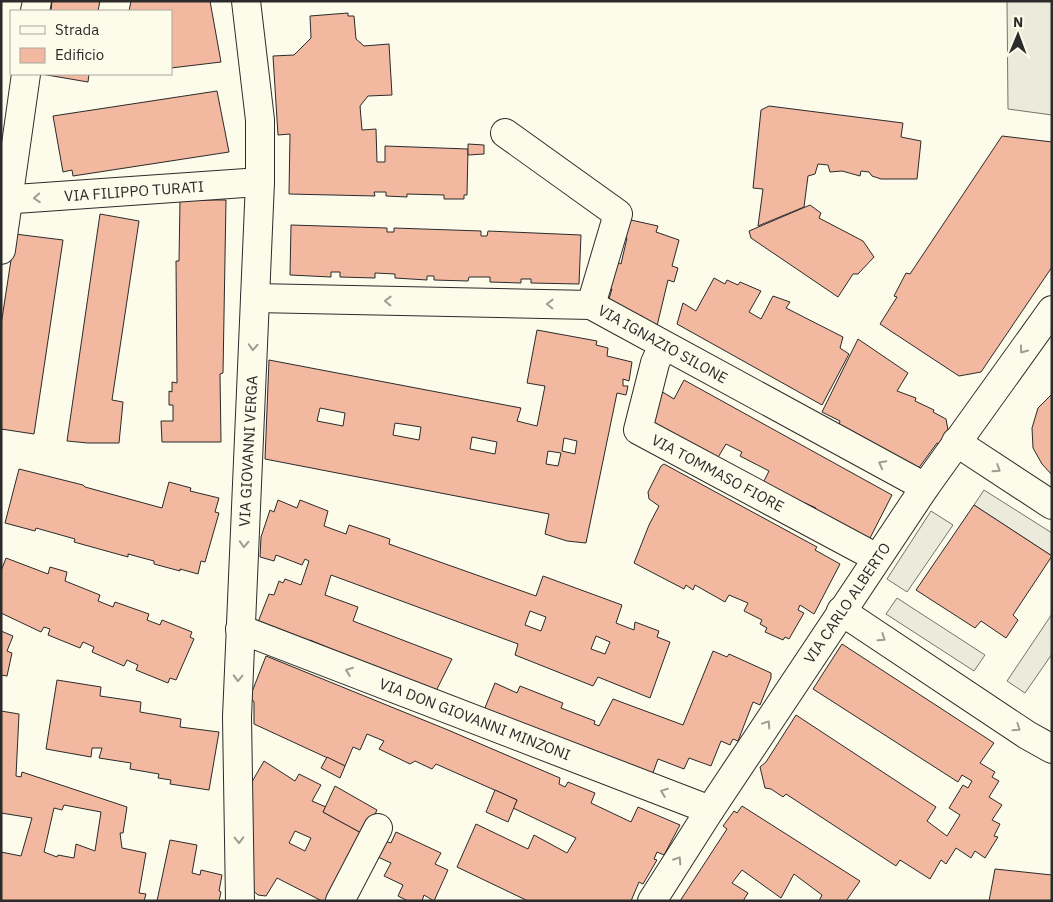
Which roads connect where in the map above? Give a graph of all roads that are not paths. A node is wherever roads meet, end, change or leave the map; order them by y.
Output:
1 (246, 1) edge
2 (26, 75) edge
3 (505, 134) dead end
4 (260, 182) junction
5 (5, 200) edge
6 (1, 250) edge
7 (255, 298) junction
8 (591, 305) junction
9 (1052, 310) edge
10 (663, 345) junction
11 (956, 442) junction
12 (925, 487) junction
13 (1052, 505) edge
14 (877, 558) junction
15 (841, 611) junction
16 (240, 629) junction
17 (1052, 749) edge
18 (710, 810) junction
19 (378, 828) dead end
20 (240, 901) edge
21 (340, 901) edge
22 (652, 901) edge

1 - 4 street, VIA GIOVANNI VERGA
2 - 5 street
3 - 8 street
4 -> 5 street, VIA FILIPPO TURATI
4 - 7 street, VIA GIOVANNI VERGA
5 - 6 street
8 -> 7 street, VIA IGNAZIO SILONE
7 -> 16 street, VIA GIOVANNI VERGA
8 - 10 street, VIA IGNAZIO SILONE
9 -> 11 street, VIA CARLO ALBERTO
12 -> 10 street, VIA IGNAZIO SILONE
10 - 14 street, VIA TOMMASO FIORE
11 - 12 street, VIA CARLO ALBERTO
11 -> 13 street
12 - 14 street, VIA CARLO ALBERTO
14 - 15 street, VIA CARLO ALBERTO
15 -> 17 street
18 -> 15 street, VIA CARLO ALBERTO
18 -> 16 street, VIA DON GIOVANNI MINZONI
16 -> 20 street, VIA GIOVANNI VERGA
22 -> 18 street, VIA CARLO ALBERTO
19 - 21 street

